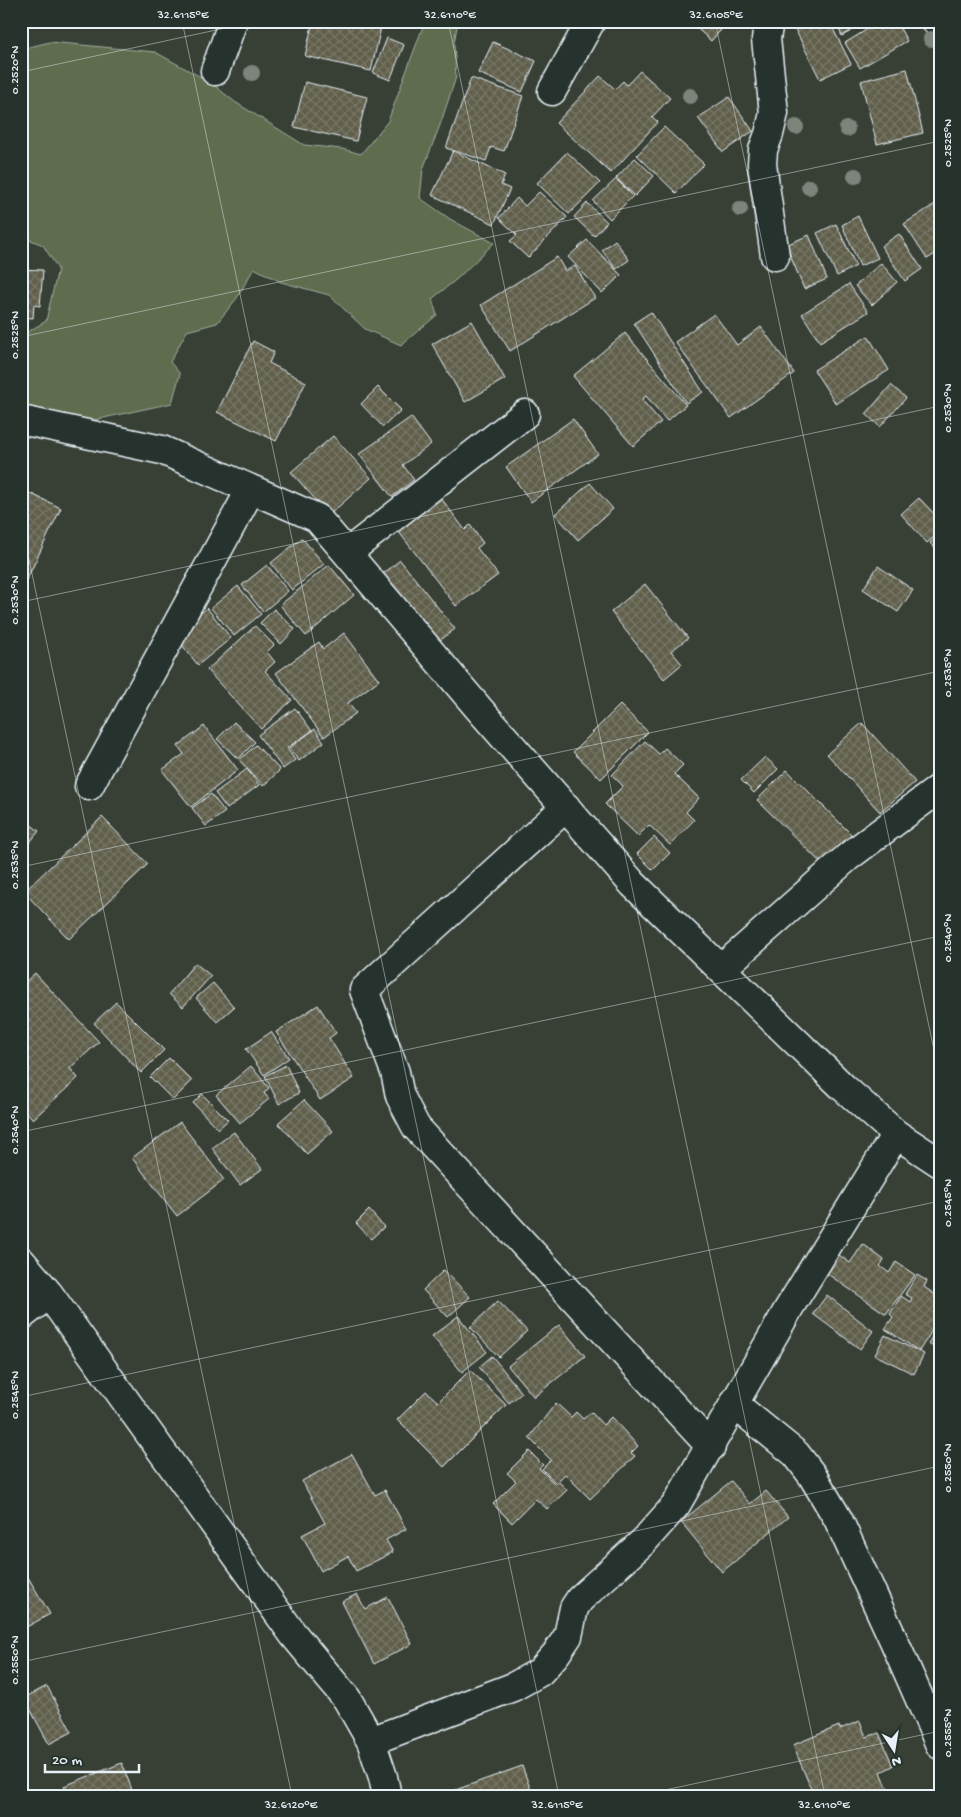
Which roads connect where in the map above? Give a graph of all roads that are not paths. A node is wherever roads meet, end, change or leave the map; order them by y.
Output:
1 (233, 21) edge
2 (591, 21) edge
3 (769, 21) edge
4 (936, 21) edge
5 (940, 26) edge
6 (215, 71) dead end
7 (552, 91) dead end
8 (775, 256) dead end
9 (525, 414) dead end
10 (21, 420) edge
11 (251, 489) junction
12 (347, 553) junction
13 (89, 786) dead end
14 (940, 788) edge
15 (566, 807) junction
16 (721, 969) junction
17 (896, 1134) junction
18 (940, 1163) edge
19 (21, 1261) edge
20 (49, 1294) junction
21 (21, 1316) edge
22 (734, 1404) junction
23 (711, 1447) junction
24 (371, 1741) junction
25 (940, 1745) edge
26 (387, 1796) edge

1 - 6 street
2 - 7 street
3 - 8 street
4 - 5 street
9 - 12 street
10 - 11 street
11 - 12 street
11 - 13 street
12 - 15 street
14 - 16 street
15 - 16 street
15 - 23 street
16 - 17 street
17 - 18 street
17 - 22 street
19 - 20 street
20 - 21 street
20 - 24 street
22 - 23 street
22 - 25 street
23 - 24 street
24 - 26 street

